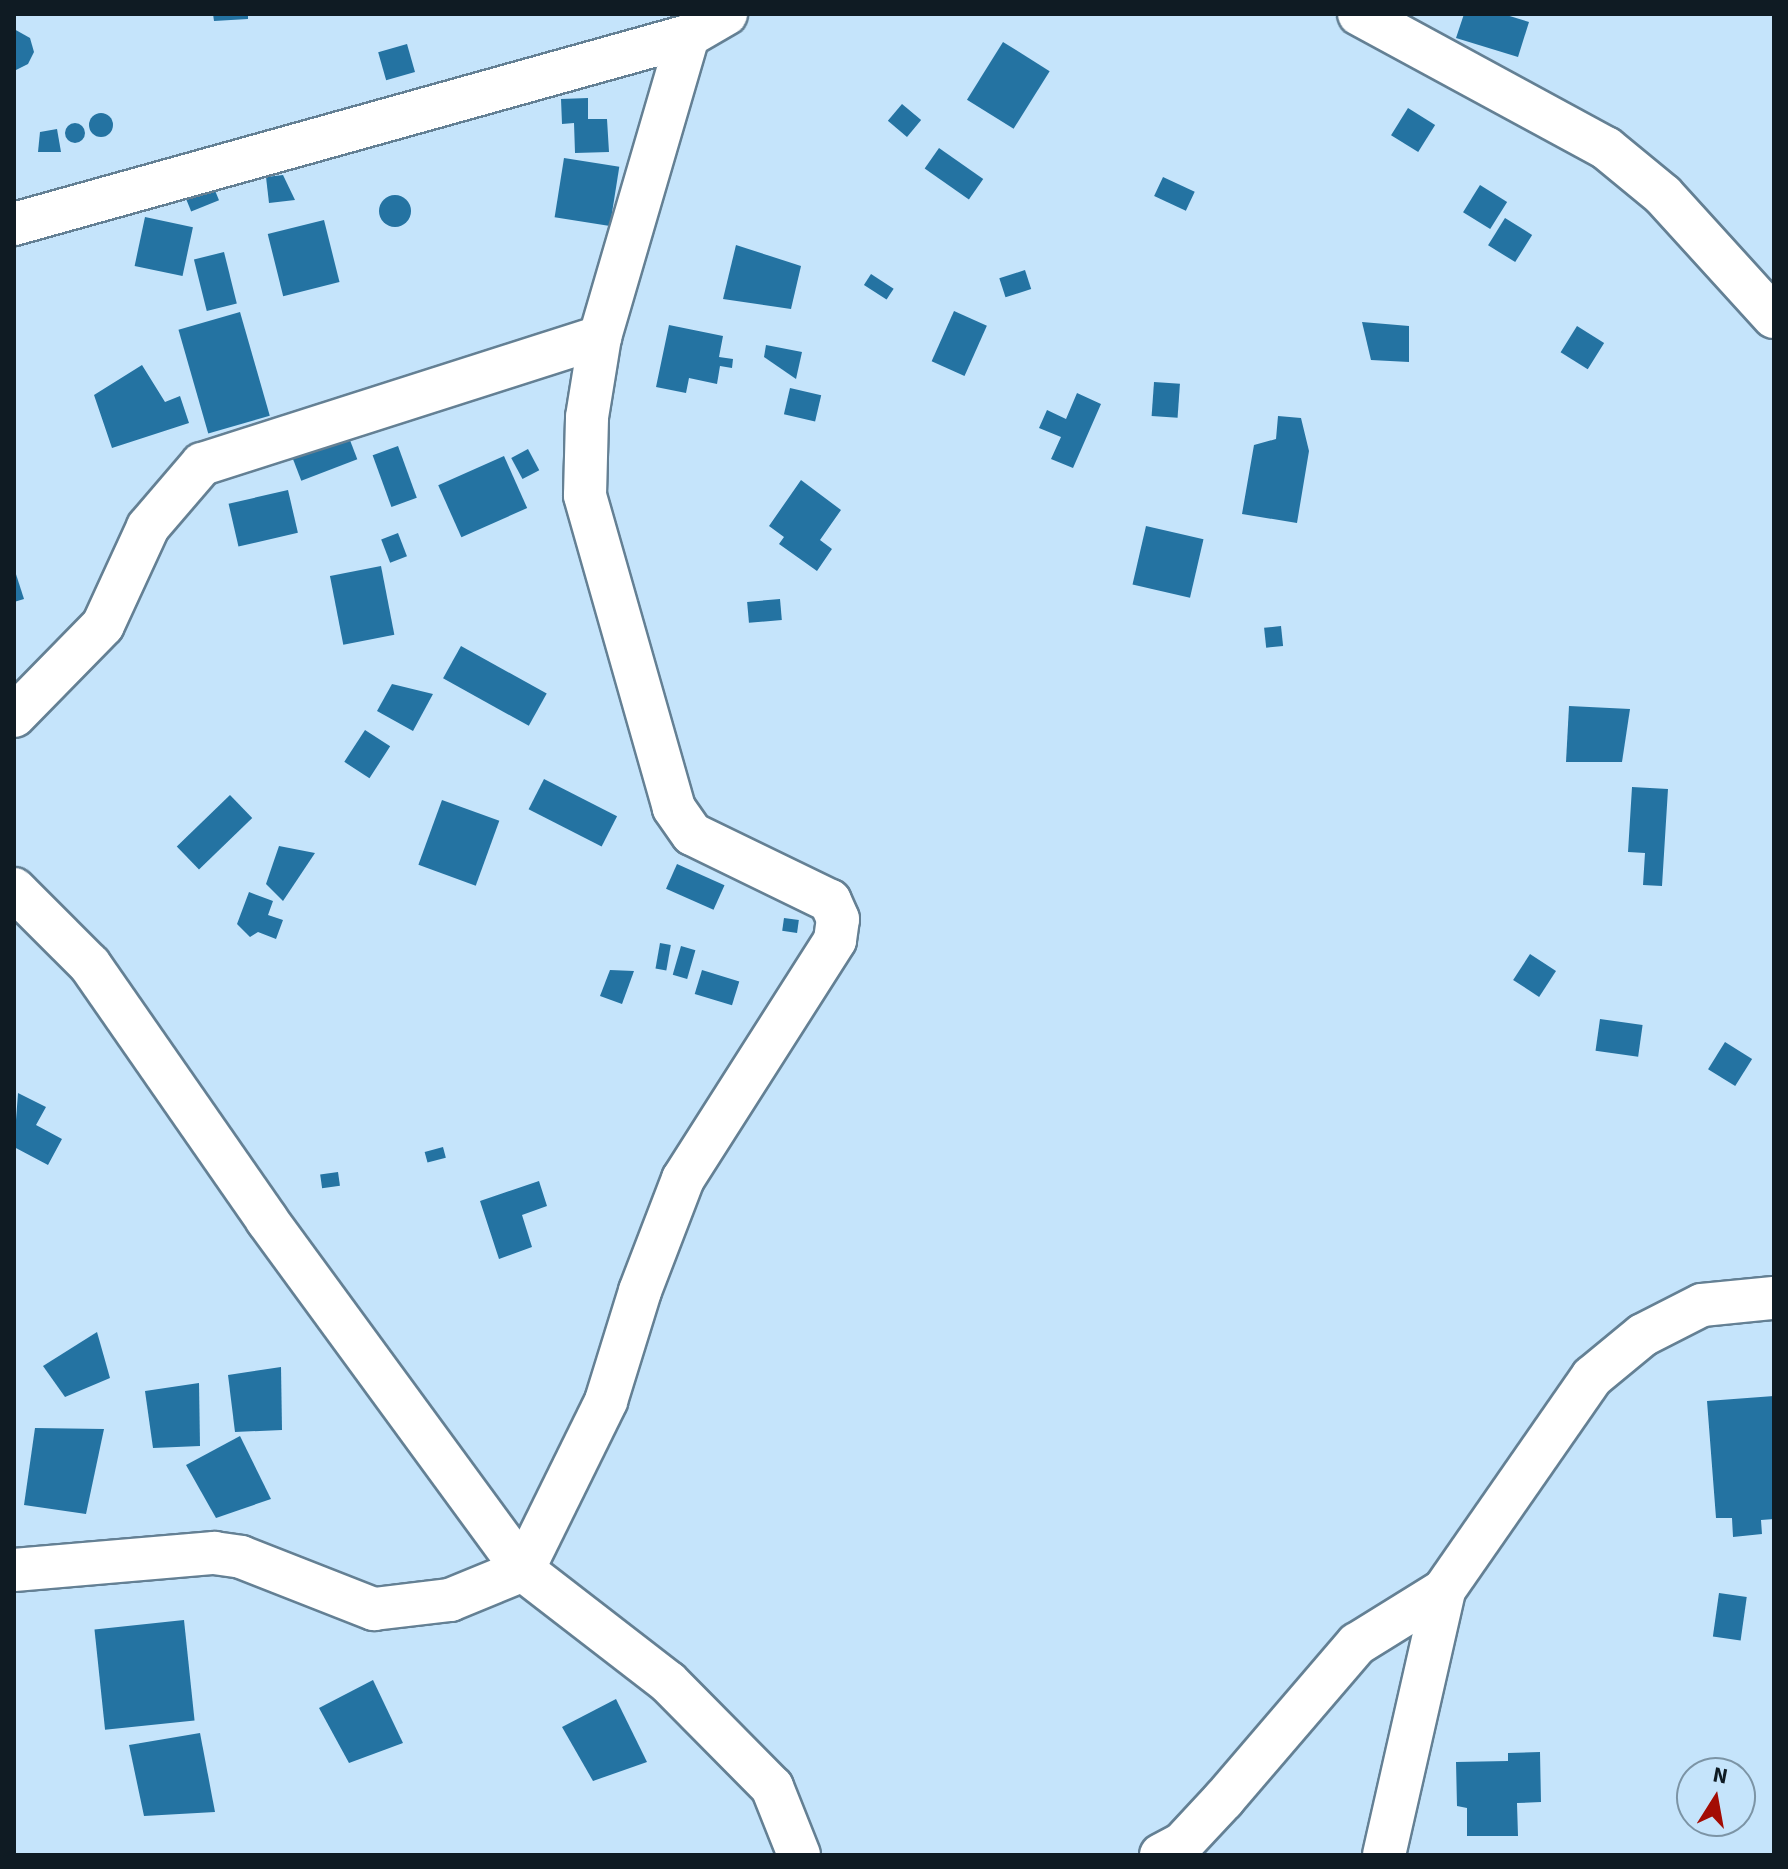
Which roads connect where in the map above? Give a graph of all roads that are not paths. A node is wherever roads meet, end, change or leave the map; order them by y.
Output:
1 (1359, 14) edge
2 (709, 22) edge
3 (14, 224) edge
4 (1774, 317) edge
5 (600, 337) junction
6 (14, 716) edge
7 (14, 889) edge
8 (1774, 1298) edge
9 (14, 1570) edge
10 (523, 1570) junction
11 (1444, 1590) junction
12 (799, 1855) edge
13 (1161, 1855) edge
14 (1384, 1855) edge

1 - 4 street
2 - 3 street
2 - 5 street
5 - 6 street
5 - 10 street
7 - 10 street
8 - 11 street
9 - 10 street
10 - 12 street
11 - 13 street
11 - 14 street

